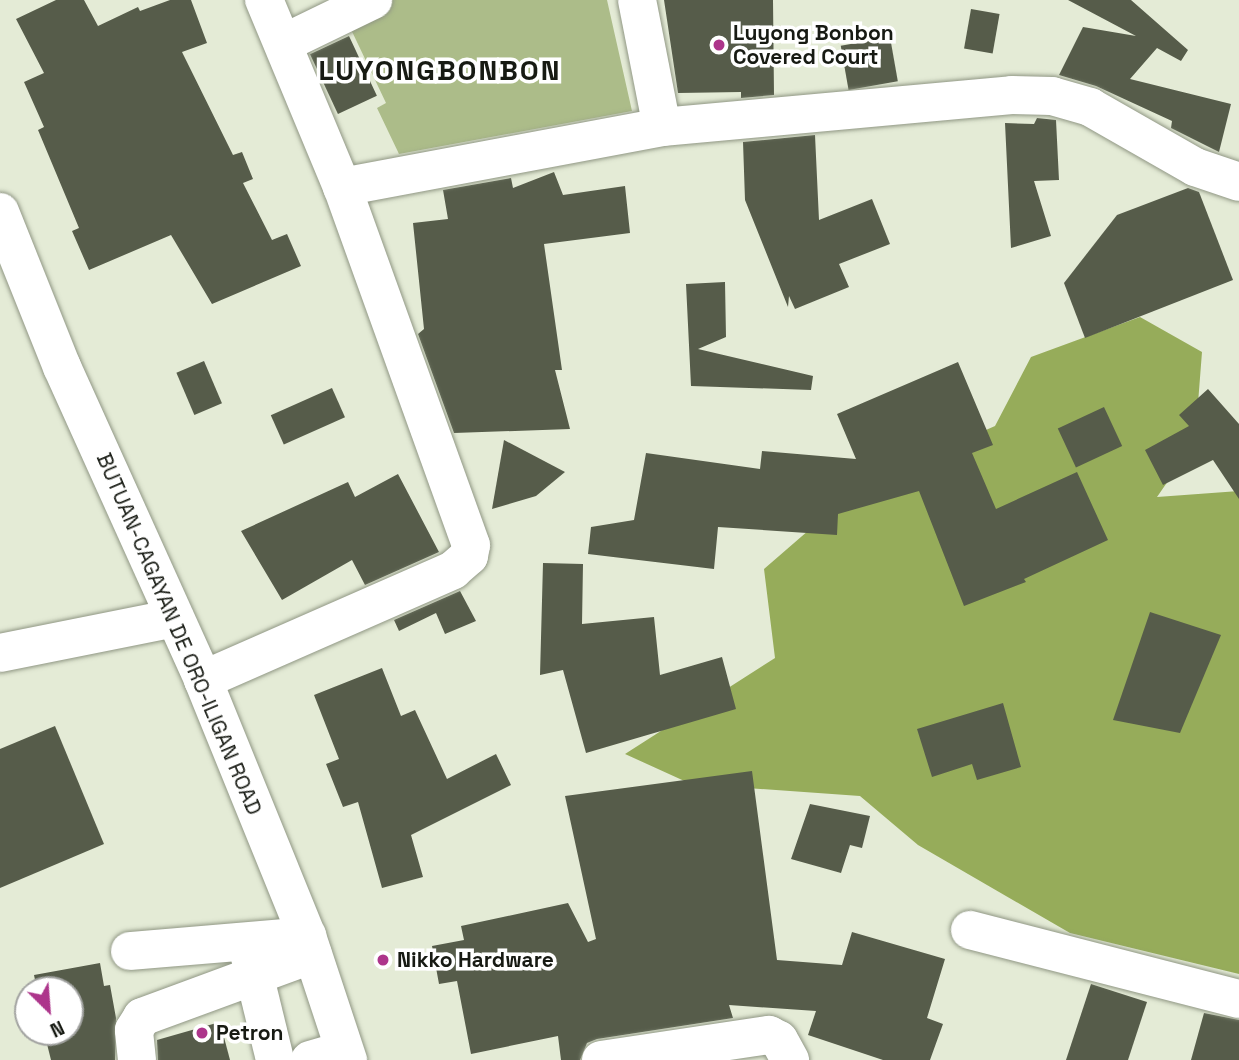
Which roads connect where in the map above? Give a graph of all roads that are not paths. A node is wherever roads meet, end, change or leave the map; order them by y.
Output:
1 (264, 0) edge
2 (373, 0) edge
3 (637, 0) edge
4 (284, 43) junction
5 (662, 127) junction
6 (1239, 182) edge
7 (342, 187) junction
8 (0, 212) edge
9 (175, 618) junction
10 (0, 653) edge
11 (202, 680) junction
12 (970, 930) dead end
13 (310, 945) junction
14 (130, 951) dead end
15 (250, 959) junction
16 (1239, 999) edge
17 (334, 1057) edge
18 (625, 1058) edge
19 (137, 1060) edge
20 (275, 1060) edge
21 (790, 1060) edge

1 - 4 main road
2 - 4 main road
3 - 5 main road
4 - 7 main road
5 - 6 main road
5 - 7 main road
7 - 11 main road
8 - 9 main road, BUTUAN-CAGAYAN DE ORO-ILIGAN ROAD
9 - 10 main road
9 - 11 main road, BUTUAN-CAGAYAN DE ORO-ILIGAN ROAD
11 - 13 main road, BUTUAN-CAGAYAN DE ORO-ILIGAN ROAD
12 - 16 main road
13 - 15 main road
13 - 17 main road, BUTUAN-CAGAYAN DE ORO-ILIGAN ROAD
14 - 15 main road
15 - 19 main road
15 - 20 main road
18 - 21 main road

